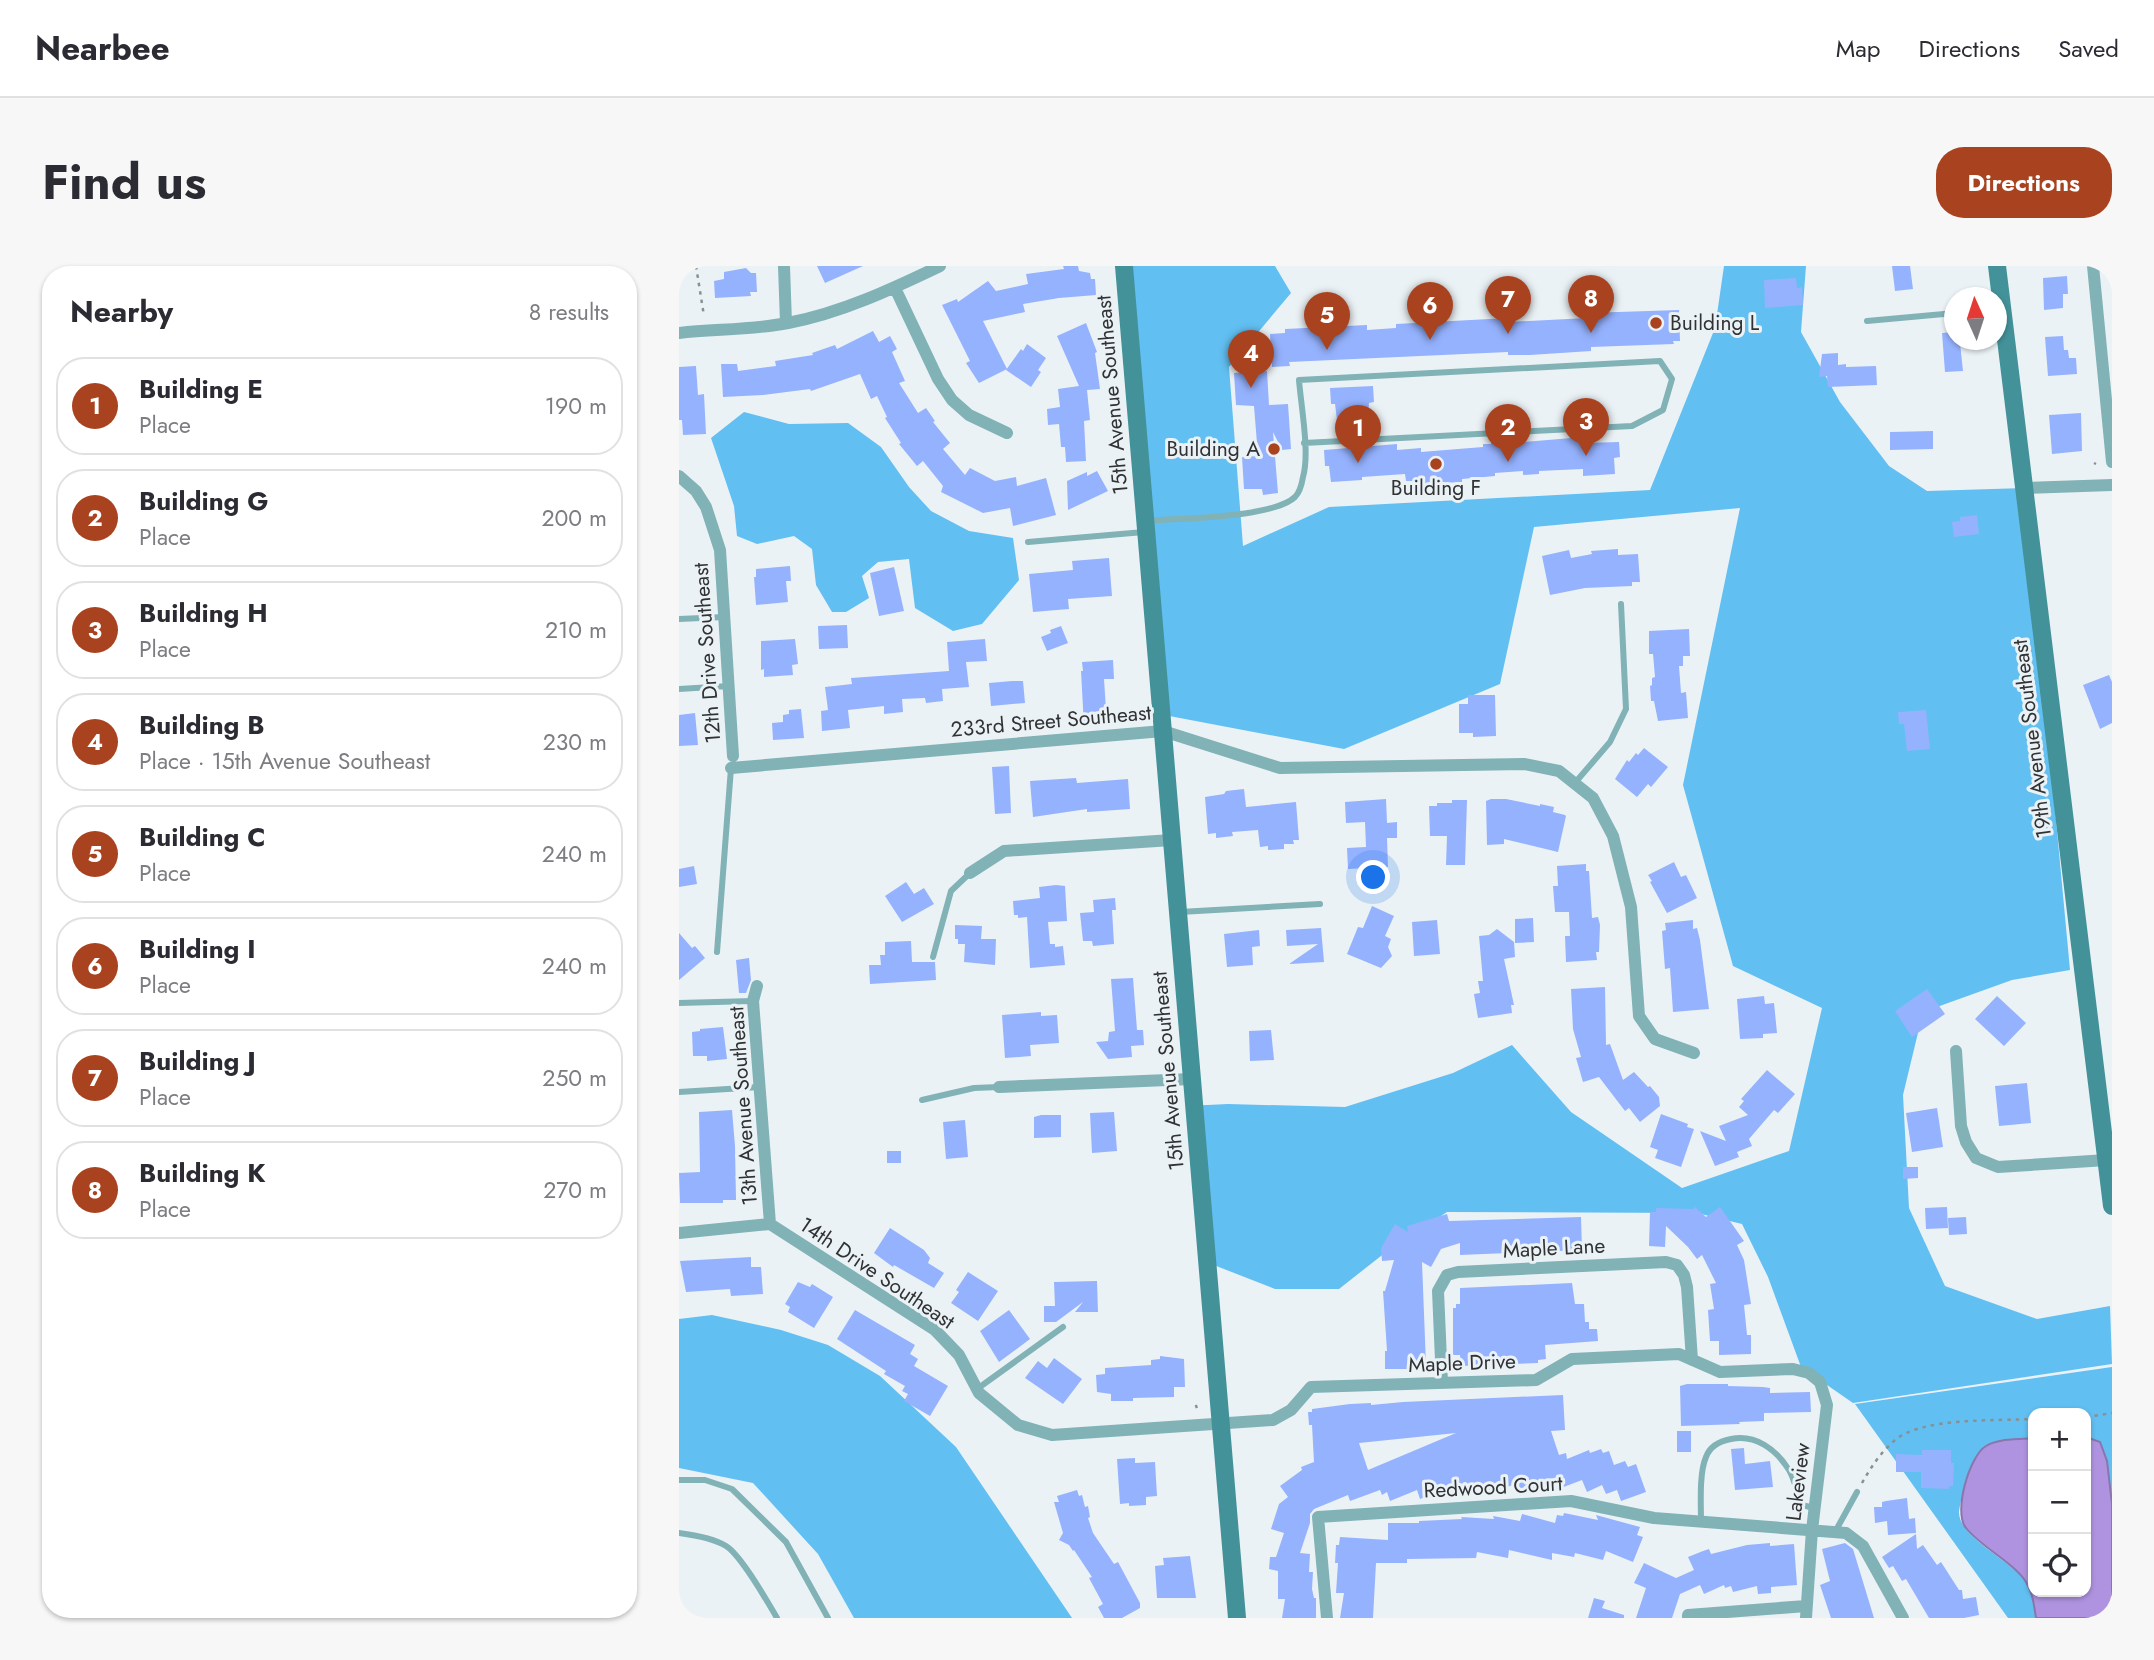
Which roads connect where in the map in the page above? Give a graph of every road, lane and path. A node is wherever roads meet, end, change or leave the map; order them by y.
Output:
1 (695, 266) edge
2 (784, 266) edge
3 (940, 266) edge
4 (1123, 266) edge
5 (1997, 266) edge
6 (2093, 266) edge
7 (1998, 287) edge
8 (895, 288) junction
9 (1944, 314) edge
10 (1867, 321) dead end
11 (786, 323) junction
12 (706, 330) junction
13 (679, 332) edge
14 (2006, 350) edge
15 (1007, 433) dead end
16 (1304, 443) junction
17 (2112, 462) edge
18 (679, 476) edge
19 (2112, 485) edge
20 (2025, 488) junction
21 (1145, 526) junction
22 (1028, 542) dead end
23 (1621, 604) dead end
24 (724, 617) junction
25 (679, 619) edge
26 (729, 685) junction
27 (679, 689) edge
28 (1163, 731) junction
29 (732, 762) junction
30 (1573, 784) junction
31 (1172, 840) junction
32 (971, 873) joint
33 (1320, 904) dead end
34 (1178, 912) junction
35 (717, 953) dead end
36 (933, 957) dead end
37 (757, 986) dead end
38 (753, 1001) junction
39 (679, 1003) edge
40 (1956, 1051) dead end
41 (1694, 1053) dead end
42 (1192, 1079) junction
43 (760, 1087) junction
44 (999, 1087) joint
45 (679, 1091) edge
46 (922, 1100) dead end
47 (2107, 1160) junction
48 (2112, 1206) edge
49 (770, 1224) junction
50 (679, 1233) edge
51 (1063, 1327) dead end
52 (1692, 1360) junction
53 (1793, 1369) joint
54 (1442, 1383) junction
55 (978, 1391) junction
56 (2112, 1413) edge
57 (2091, 1415) edge
58 (2028, 1419) edge
59 (1221, 1425) junction
60 (679, 1480) edge
61 (1857, 1492) joint
62 (1815, 1508) junction
63 (1701, 1522) junction
64 (1812, 1530) junction
65 (1835, 1532) junction
66 (679, 1533) edge
67 (1806, 1612) edge
68 (777, 1618) edge
69 (828, 1618) edge
70 (1237, 1618) edge
71 (1327, 1618) edge
72 (1688, 1618) edge
73 (1903, 1618) edge

1 - 12 path
2 - 11 street
3 - 8 street
4 - 21 street, 15th Avenue Southeast
5 - 7 street, 19th Avenue Southeast
6 - 17 street
8 - 11 street
8 - 15 street
9 - 10 lane
11 - 12 street
12 - 13 street
14 - 20 street, 19th Avenue Southeast
16 - 16 lane, 15th Avenue Southeast
16 - 21 lane, 15th Avenue Southeast
18 - 24 street, 12th Drive Southeast
19 - 20 street
20 - 47 street, 19th Avenue Southeast
21 - 22 lane
21 - 28 street, 15th Avenue Southeast
23 - 30 lane
24 - 25 lane
24 - 26 street, 12th Drive Southeast
26 - 27 lane
26 - 29 street, 12th Drive Southeast
28 - 29 street, 233rd Street Southeast
28 - 30 street, 233rd Street Southeast
28 - 31 street, 15th Avenue Southeast
29 - 35 lane
30 - 41 street, 233rd Street Southeast
31 - 32 street
31 - 34 street, 15th Avenue Southeast
32 - 36 lane
33 - 34 lane
34 - 42 street, 15th Avenue Southeast
37 - 38 street, 13th Avenue Southeast
38 - 39 lane
38 - 43 street, 13th Avenue Southeast
40 - 47 street
42 - 44 street
42 - 59 street, 15th Avenue Southeast
43 - 45 lane
43 - 49 street, 13th Avenue Southeast
44 - 46 lane
47 - 48 street, 19th Avenue Southeast
49 - 50 street
49 - 55 street, 14th Drive Southeast
51 - 55 lane
52 - 53 street, Maple Drive
52 - 54 street, Maple Drive
52 - 54 street, Maple Lane
53 - 62 street, Lakeview
54 - 59 street, Maple Drive
55 - 59 street, Maple Drive
56 - 57 path
58 - 61 path
59 - 70 street, 15th Avenue Southeast
60 - 69 lane
61 - 65 lane
62 - 63 lane
62 - 64 street, Lakeview
63 - 64 street, Redwood Court
63 - 71 street, Redwood Court
64 - 65 street, Redwood Court
64 - 67 street, Lakeview
65 - 73 street
66 - 68 lane
67 - 72 street

